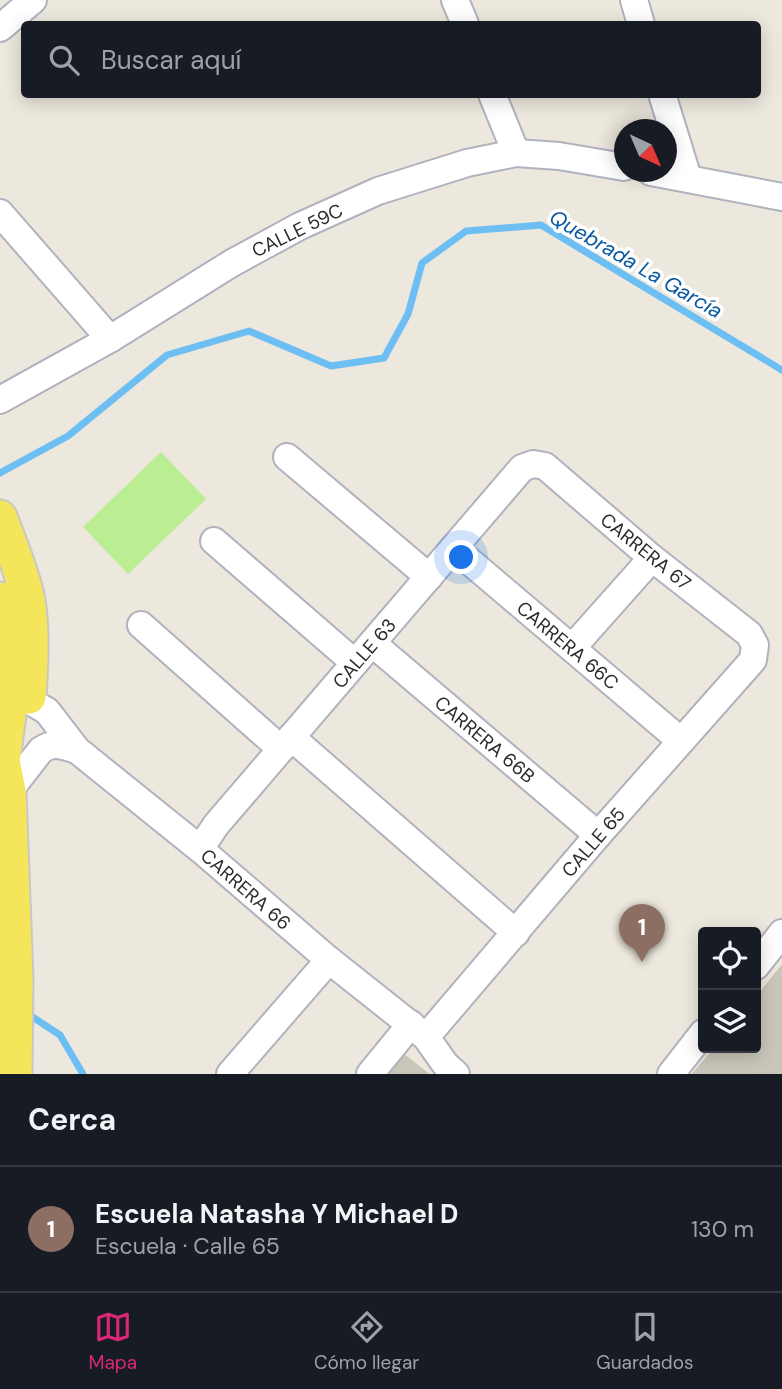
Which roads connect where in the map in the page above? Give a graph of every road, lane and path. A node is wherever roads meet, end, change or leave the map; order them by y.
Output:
1 (455, 0) edge
2 (634, 0) edge
3 (464, 21) edge
4 (640, 21) edge
5 (494, 98) edge
6 (663, 98) edge
7 (516, 153) junction
8 (614, 165) edge
9 (677, 176) edge
10 (688, 178) junction
11 (782, 197) edge
12 (0, 212) edge
13 (110, 339) junction
14 (0, 400) edge
15 (287, 457) dead end
16 (533, 464) joint
17 (0, 517) edge
18 (214, 541) dead end
19 (454, 548) junction
20 (652, 558) junction
21 (429, 577) junction
22 (0, 599) edge
23 (141, 625) dead end
24 (372, 643) junction
25 (755, 645) joint
26 (572, 648) junction
27 (355, 663) junction
28 (23, 707) junction
29 (681, 741) junction
30 (286, 743) junction
31 (77, 750) junction
32 (9, 791) junction
33 (598, 835) junction
34 (200, 849) junction
35 (516, 933) junction
36 (782, 933) edge
37 (329, 960) junction
38 (761, 960) edge
39 (419, 1031) junction
40 (698, 1039) edge
41 (15, 1060) edge
42 (230, 1074) edge
43 (370, 1074) edge
44 (456, 1074) edge
45 (671, 1074) edge

1 - 3 street
2 - 4 street
5 - 7 street
6 - 10 street
7 - 8 street, CALLE 59C
7 - 13 street, CALLE 59C
9 - 10 street
10 - 11 street
12 - 13 street
13 - 14 street, CALLE 59C
15 - 21 street
16 - 19 street, CALLE 63
16 - 20 street, CARRERA 67
17 - 28 main road
18 - 27 street
19 - 21 street, CALLE 63
19 - 26 street, CARRERA 66C
20 - 25 street, CARRERA 67
20 - 26 street
21 - 24 street, CALLE 63
22 - 28 main road
23 - 30 street
24 - 27 street, CALLE 63
24 - 33 street, CARRERA 66B
25 - 29 street, CALLE 65
26 - 29 street, CARRERA 66C
27 - 30 street, CALLE 63
28 - 31 street, CARRERA 66
28 - 32 main road
29 - 33 street, CALLE 65
30 - 34 street, CALLE 63
30 - 35 street
31 - 32 street
31 - 34 street, CARRERA 66
32 - 41 main road
33 - 35 street, CALLE 65
34 - 37 street, CARRERA 66
35 - 39 street, CALLE 65
36 - 38 street
37 - 39 street, CARRERA 66
37 - 42 street
39 - 43 street, CALLE 65
39 - 44 street, CARRERA 66
40 - 45 street

